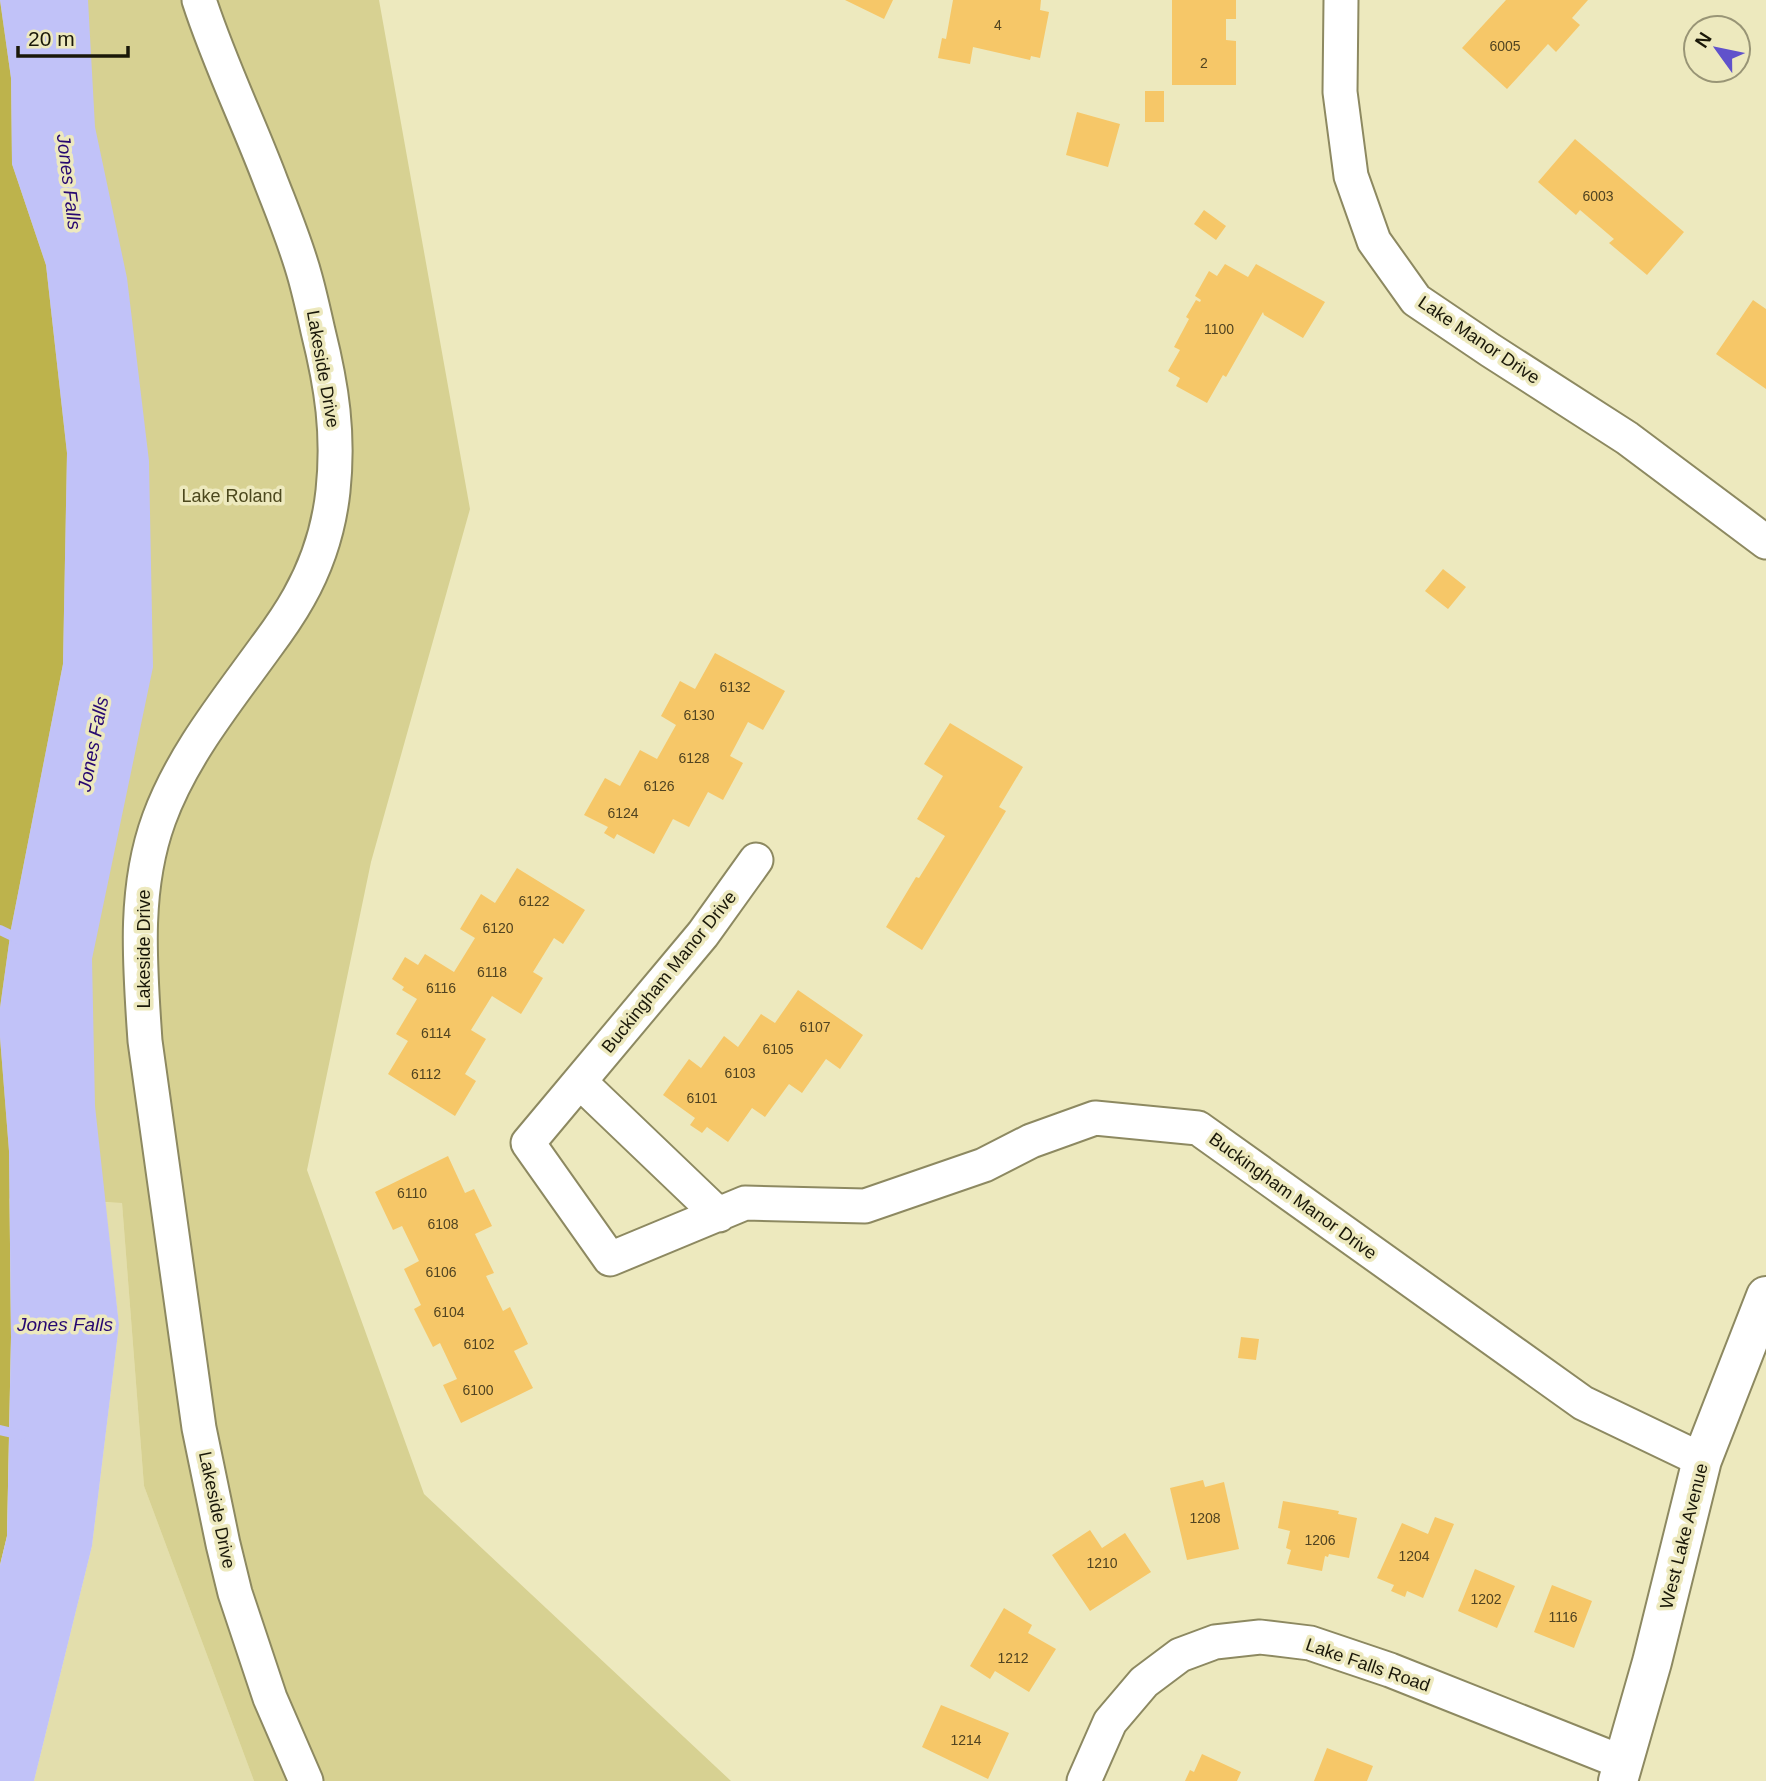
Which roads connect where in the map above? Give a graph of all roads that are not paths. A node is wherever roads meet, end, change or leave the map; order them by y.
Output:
1 (199, 0) edge
2 (1341, 0) edge
3 (1766, 542) edge
4 (756, 860) dead end
5 (580, 1082) junction
6 (719, 1214) junction
7 (1766, 1296) edge
8 (1702, 1460) junction
9 (1621, 1772) edge
10 (306, 1781) edge
11 (1084, 1781) edge

1 - 10 street, Lakeside Drive
2 - 3 street, Lake Manor Drive
4 - 5 street, Buckingham Manor Drive
5 - 6 street
5 - 6 street, Buckingham Manor Drive
6 - 8 street, Buckingham Manor Drive
7 - 8 street, West Lake Avenue
8 - 9 street, West Lake Avenue
9 - 11 street, Lake Falls Road

